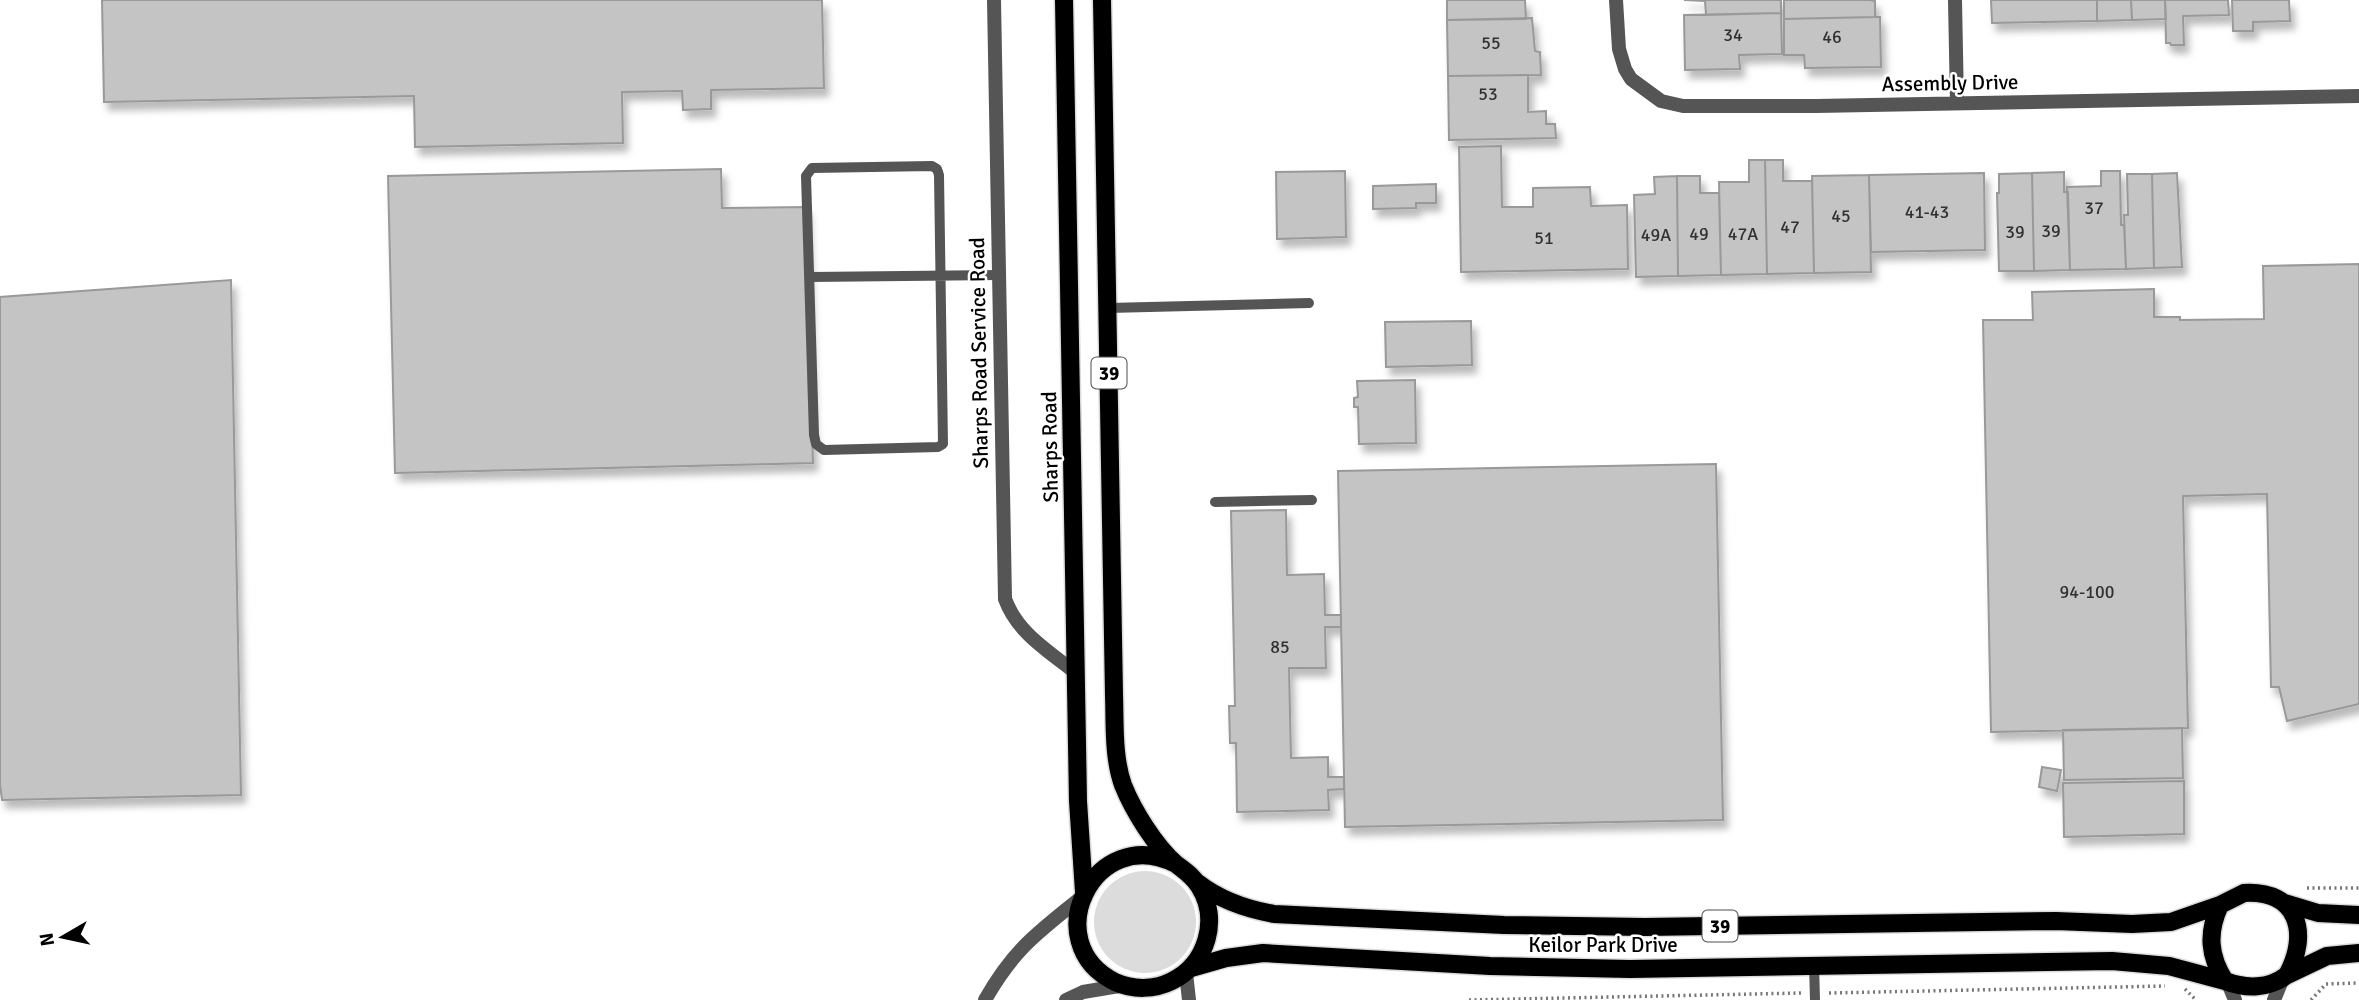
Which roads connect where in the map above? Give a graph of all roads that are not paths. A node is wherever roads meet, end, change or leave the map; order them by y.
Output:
1 (993, 0) edge
2 (1064, 0) edge
3 (1102, 0) edge
4 (1616, 0) edge
5 (1955, 0) edge
6 (2359, 96) edge
7 (1957, 103) junction
8 (999, 275) junction
9 (941, 276) junction
10 (810, 277) junction
11 (1310, 303) dead end
12 (1108, 308) junction
13 (1312, 500) dead end
14 (1215, 502) dead end
15 (1077, 674) junction
16 (1176, 864) junction
17 (1195, 880) junction
18 (1083, 894) junction
19 (2285, 903) junction
20 (2220, 905) junction
21 (2359, 915) edge
22 (2359, 953) edge
23 (1814, 964) junction
24 (1188, 970) junction
25 (2285, 977) junction
26 (2226, 982) junction
27 (1133, 991) edge
28 (1815, 997) edge
29 (985, 1000) edge
30 (1066, 1000) edge
31 (1189, 1000) edge
32 (2235, 1000) edge
33 (2274, 1000) edge

1 - 8 street, Sharps Road Service Road
2 - 15 main road, Sharps Road / 39
3 - 12 main road, 39
4 - 7 street, Assembly Drive
5 - 7 street
6 - 7 street, Assembly Drive
8 - 9 lane
8 - 15 street, Sharps Road Service Road
9 - 10 lane
9 - 10 lane
9 - 10 lane
11 - 12 lane
12 - 16 main road, 39
13 - 14 lane
15 - 18 main road, Sharps Road / 39
16 - 17 main road, 39
16 - 18 main road, 39
17 - 20 main road, Keilor Park Drive / 39
17 - 24 main road, 39
18 - 27 main road, 39
18 - 29 street
19 - 20 main road, 39
19 - 21 main road, 39
19 - 25 main road
20 - 26 main road
22 - 25 main road, 39
23 - 24 main road, Keilor Park Drive / 39
23 - 26 main road, Keilor Park Drive / 39
23 - 28 lane
24 - 27 main road, 39
24 - 31 street
25 - 26 main road, 39
25 - 33 street
26 - 32 street
27 - 30 street

